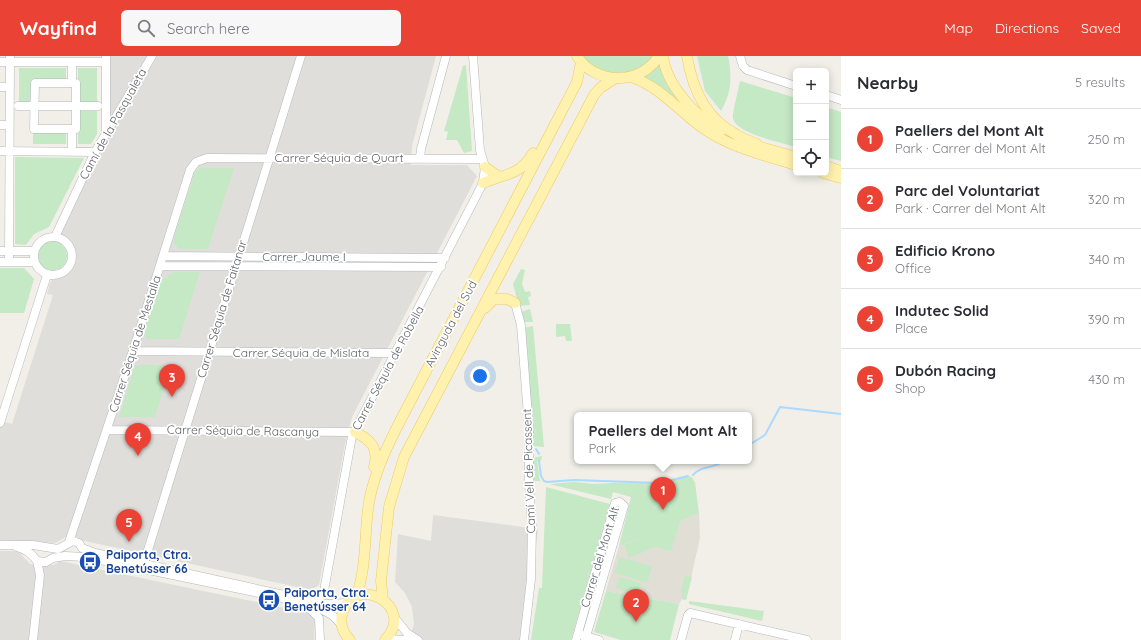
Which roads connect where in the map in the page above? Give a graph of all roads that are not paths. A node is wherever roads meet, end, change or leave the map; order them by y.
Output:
1 (152, 56) edge
2 (301, 56) edge
3 (446, 56) edge
4 (473, 56) edge
5 (659, 56) edge
6 (663, 56) edge
7 (687, 56) edge
8 (740, 56) edge
9 (10, 59) edge
10 (106, 59) edge
11 (579, 59) edge
12 (0, 62) edge
13 (72, 67) dead end
14 (631, 77) junction
15 (614, 79) junction
16 (72, 83) junction
17 (793, 85) edge
18 (829, 96) edge
19 (841, 100) edge
20 (567, 103) junction
21 (18, 106) dead end
22 (34, 106) junction
23 (76, 106) junction
24 (98, 106) dead end
25 (72, 130) junction
26 (106, 133) junction
27 (72, 146) dead end
28 (766, 148) junction
29 (0, 151) edge
30 (10, 151) junction
31 (95, 152) junction
32 (793, 156) edge
33 (270, 157) junction
34 (420, 158) junction
35 (196, 162) joint
36 (484, 163) junction
37 (793, 164) edge
38 (829, 167) edge
39 (841, 171) edge
40 (829, 175) edge
41 (499, 176) junction
42 (841, 178) edge
43 (483, 183) junction
44 (0, 200) edge
45 (10, 200) junction
46 (55, 237) junction
47 (0, 251) edge
48 (9, 251) junction
49 (34, 251) junction
50 (163, 256) junction
51 (239, 257) junction
52 (445, 258) junction
53 (0, 262) edge
54 (9, 262) junction
55 (34, 262) junction
56 (160, 266) junction
57 (236, 266) junction
58 (441, 267) junction
59 (47, 275) junction
60 (515, 303) joint
61 (478, 315) junction
62 (134, 351) junction
63 (209, 352) junction
64 (395, 356) junction
65 (0, 423) edge
66 (107, 430) junction
67 (185, 430) junction
68 (355, 432) junction
69 (371, 490) junction
70 (75, 527) junction
71 (69, 542) junction
72 (0, 545) edge
73 (15, 546) junction
74 (81, 546) junction
75 (40, 547) junction
76 (76, 556) junction
77 (35, 558) junction
78 (46, 562) junction
79 (144, 563) junction
80 (40, 575) junction
81 (384, 599) junction
82 (313, 600) junction
83 (352, 600) junction
84 (293, 602) junction
85 (394, 617) junction
86 (739, 624) junction
87 (342, 625) junction
88 (577, 637) edge
89 (586, 638) edge
90 (34, 640) edge
91 (320, 640) edge
92 (350, 640) edge
93 (386, 640) edge
94 (408, 640) edge
95 (418, 640) edge
96 (524, 640) edge
97 (599, 640) edge
98 (681, 640) edge
99 (735, 640) edge
100 (807, 640) edge

1 - 26 street, Camí de la Pasqualeta
2 - 33 street, Carrer Séquia de Faitanar
3 - 34 street
4 - 36 street
5 - 14 main road
6 - 28 main road
7 - 28 main road
8 - 17 street
9 - 10 street
9 - 12 street
9 - 30 street
10 - 26 street
11 - 15 main road
11 - 20 main road, Avinguda del Sud
13 - 16 street
14 - 15 main road
14 - 37 main road
15 - 61 main road, Avinguda del Sud
16 - 22 street
16 - 23 street
18 - 19 street
20 - 41 main road
20 - 69 main road, Avinguda del Sud
21 - 22 street
22 - 23 street
22 - 25 street
23 - 24 street
23 - 25 street
25 - 27 street
26 - 31 street, Camí de la Pasqualeta
28 - 32 main road
29 - 30 street
30 - 31 street
30 - 45 street
31 - 46 street, Camí de la Pasqualeta
33 - 34 street, Carrer Séquia de Quart
33 - 35 street, Carrer Séquia de Quart
33 - 51 street, Carrer Séquia de Faitanar
34 - 36 street, Carrer Séquia de Quart
35 - 50 street, Carrer Séquia de Mestalla
36 - 41 main road
36 - 43 street, Carrer Séquia de Robella
38 - 39 main road
40 - 42 main road
41 - 43 main road
43 - 52 street, Carrer Séquia de Robella
44 - 45 street
45 - 48 street
46 - 49 street
46 - 59 street
47 - 48 street
48 - 49 street
48 - 54 street
49 - 55 street
50 - 51 street, Carrer Jaume I
50 - 56 street, Carrer Séquia de Mestalla
51 - 52 street, Carrer Jaume I
51 - 57 street, Carrer Séquia de Faitanar
52 - 58 street, Carrer Séquia de Robella
53 - 54 street
54 - 55 street
55 - 59 street
56 - 57 street, Carrer Jaume I
56 - 62 street, Carrer Séquia de Mestalla
57 - 58 street, Carrer Jaume I
57 - 63 street, Carrer Séquia de Faitanar
58 - 64 street, Carrer Séquia de Robella
59 - 65 street
60 - 61 main road
60 - 96 street, Camí Vell de Picassent
61 - 81 main road, Avinguda del Sud
62 - 63 street, Carrer Séquia de Mislata
62 - 66 street, Carrer Séquia de Mestalla
63 - 64 street, Carrer Séquia de Mislata
63 - 67 street, Carrer Séquia de Faitanar
64 - 68 street, Carrer Séquia de Robella
66 - 67 street, Carrer Séquia de Rascanya
66 - 70 street, Carrer Séquia de Mestalla
67 - 68 street, Carrer Séquia de Rascanya
67 - 79 street, Carrer Séquia de Faitanar
68 - 69 main road
68 - 82 street, Carrer Séquia de Robella
69 - 83 main road, Avinguda del Sud
70 - 71 street, Carrer Séquia de Mestalla
70 - 74 street
71 - 74 street
71 - 75 street
72 - 73 street
73 - 75 street
73 - 77 street
74 - 76 street
74 - 79 street
75 - 77 street
76 - 78 street
76 - 84 street
77 - 78 street
77 - 80 street
78 - 80 street
79 - 82 street
80 - 90 street
81 - 83 main road
81 - 85 main road
82 - 83 street
83 - 87 main road, Avinguda del Sud
84 - 87 street
84 - 91 street
85 - 93 main road
85 - 95 street
86 - 98 street
86 - 99 street
86 - 100 street
87 - 92 main road
88 - 89 street
88 - 89 street, Carrer del Mont Alt
89 - 97 street
93 - 94 street

